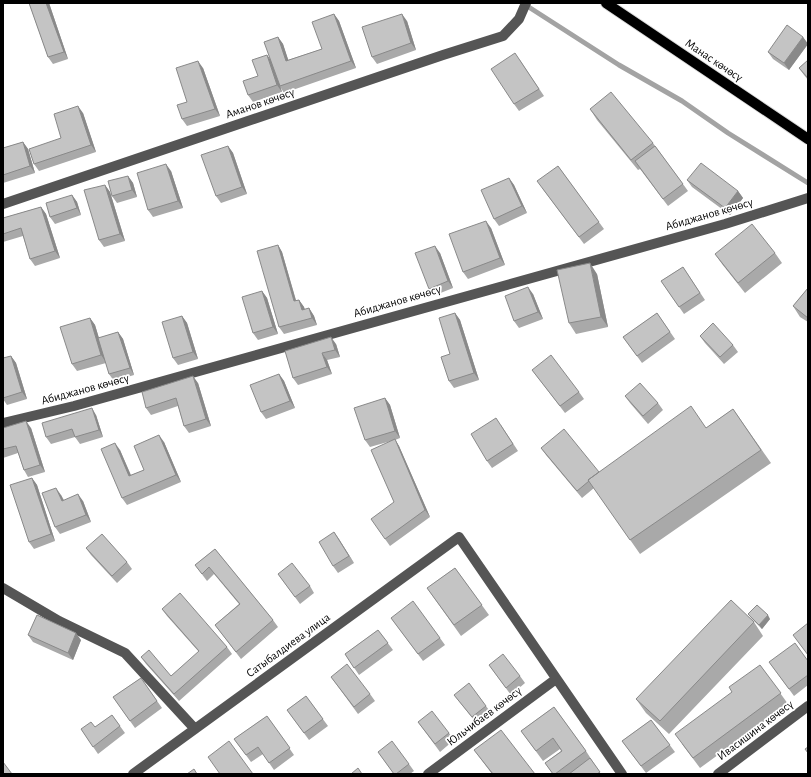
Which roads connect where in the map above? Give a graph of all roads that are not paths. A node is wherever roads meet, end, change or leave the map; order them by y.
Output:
1 (526, 3) edge
2 (606, 3) edge
3 (808, 138) edge
4 (808, 198) edge
5 (3, 204) edge
6 (3, 423) edge
7 (3, 588) edge
8 (556, 679) junction
9 (808, 706) edge
10 (195, 729) junction
11 (133, 774) edge
12 (428, 774) edge
13 (622, 774) edge
14 (718, 774) edge

1 - 5 street, Аманов көчөсү
2 - 3 main road, Манас көчөсү
4 - 6 street, Абиджанов көчөсү
7 - 10 street
8 - 10 street, Сатыбалдиева улица
8 - 12 street, Юльчибаев көчөсү
8 - 13 street
9 - 14 street, Ивасишина көчөсү
10 - 11 street, Сатыбалдиева улица

